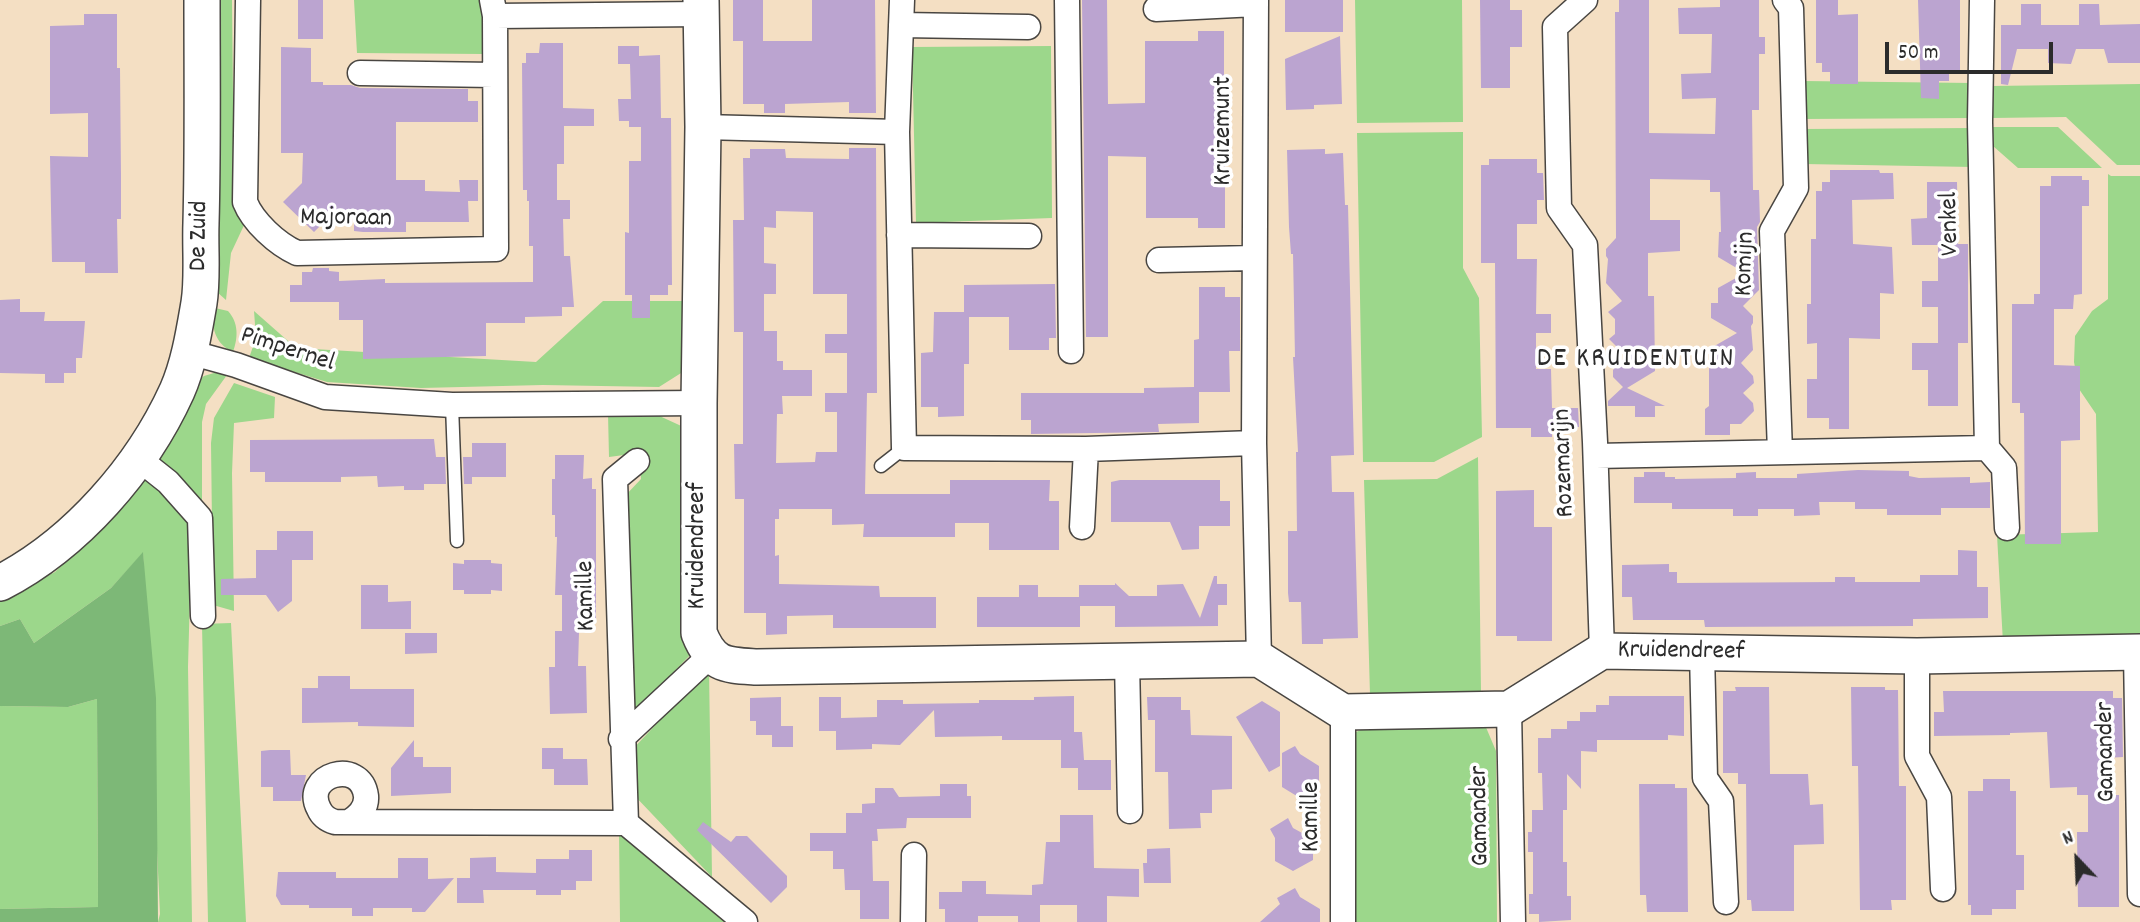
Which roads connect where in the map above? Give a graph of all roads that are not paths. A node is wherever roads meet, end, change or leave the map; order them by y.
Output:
1 (202, 0) edge
2 (248, 0) edge
3 (902, 0) edge
4 (1067, 0) edge
5 (1585, 0) edge
6 (1785, 0) edge
7 (1982, 0) edge
8 (1256, 2) edge
9 (701, 7) edge
10 (494, 8) edge
11 (1156, 9) dead end
12 (901, 25) junction
13 (1028, 27) dead end
14 (360, 73) dead end
15 (494, 75) junction
16 (703, 127) junction
17 (897, 132) junction
18 (899, 234) junction
19 (1029, 236) dead end
20 (1254, 258) junction
21 (1159, 260) dead end
22 (1071, 351) dead end
23 (189, 352) junction
24 (699, 403) junction
25 (452, 405) junction
26 (1254, 443) junction
27 (904, 448) junction
28 (1987, 448) junction
29 (1086, 449) junction
30 (1780, 452) junction
31 (1596, 456) junction
32 (139, 459) junction
33 (637, 461) dead end
34 (881, 466) dead end
35 (1082, 527) dead end
36 (2007, 528) dead end
37 (457, 541) dead end
38 (0, 583) edge
39 (203, 616) dead end
40 (1602, 651) junction
41 (2138, 652) edge
42 (1702, 653) junction
43 (711, 655) junction
44 (1917, 656) junction
45 (1259, 659) junction
46 (1128, 661) junction
47 (1509, 709) junction
48 (1343, 712) junction
49 (621, 739) junction
50 (1130, 811) dead end
51 (349, 822) dead end
52 (626, 822) junction
53 (914, 855) dead end
54 (1943, 889) dead end
55 (2140, 894) edge
56 (1726, 902) dead end
57 (745, 922) edge
58 (913, 922) edge
59 (1343, 922) edge
60 (1513, 922) edge

1 - 23 street, De Zuid
2 - 15 street, Majoraan
3 - 12 street
4 - 22 street
5 - 31 street, Rozemarijn
6 - 30 street, Komijn
7 - 28 street, Venkel
8 - 11 street, Kruizemunt
8 - 20 street, Kruizemunt
9 - 10 street, Kruidendreef
9 - 16 street, Kruidendreef
10 - 15 street, Majoraan
12 - 13 street
12 - 17 street
14 - 15 street
16 - 17 street
16 - 24 street, Kruidendreef
17 - 18 street
18 - 19 street
18 - 27 street
20 - 21 street
20 - 26 street, Kruizemunt
23 - 25 street, Pimpernel
23 - 32 street, De Zuid
24 - 25 street, Pimpernel
24 - 43 street, Kruidendreef
25 - 37 lane
26 - 29 street
26 - 45 street, Kruizemunt
27 - 29 street
27 - 34 lane
28 - 30 street
28 - 36 street
29 - 35 street
30 - 31 street
31 - 40 street, Rozemarijn
32 - 38 street, De Zuid
32 - 39 street
33 - 49 street, Kamille
40 - 42 street, Kruidendreef
40 - 47 street, Kruidendreef
41 - 44 street, Kruidendreef
41 - 55 street, Gamander
42 - 44 street, Kruidendreef
42 - 56 street
43 - 46 street
43 - 49 street
44 - 54 street
45 - 46 street
45 - 48 street
46 - 50 street
47 - 48 street
47 - 60 street, Gamander
48 - 59 street, Kamille
49 - 52 street, Kamille
51 - 52 street
52 - 57 street
53 - 58 street

